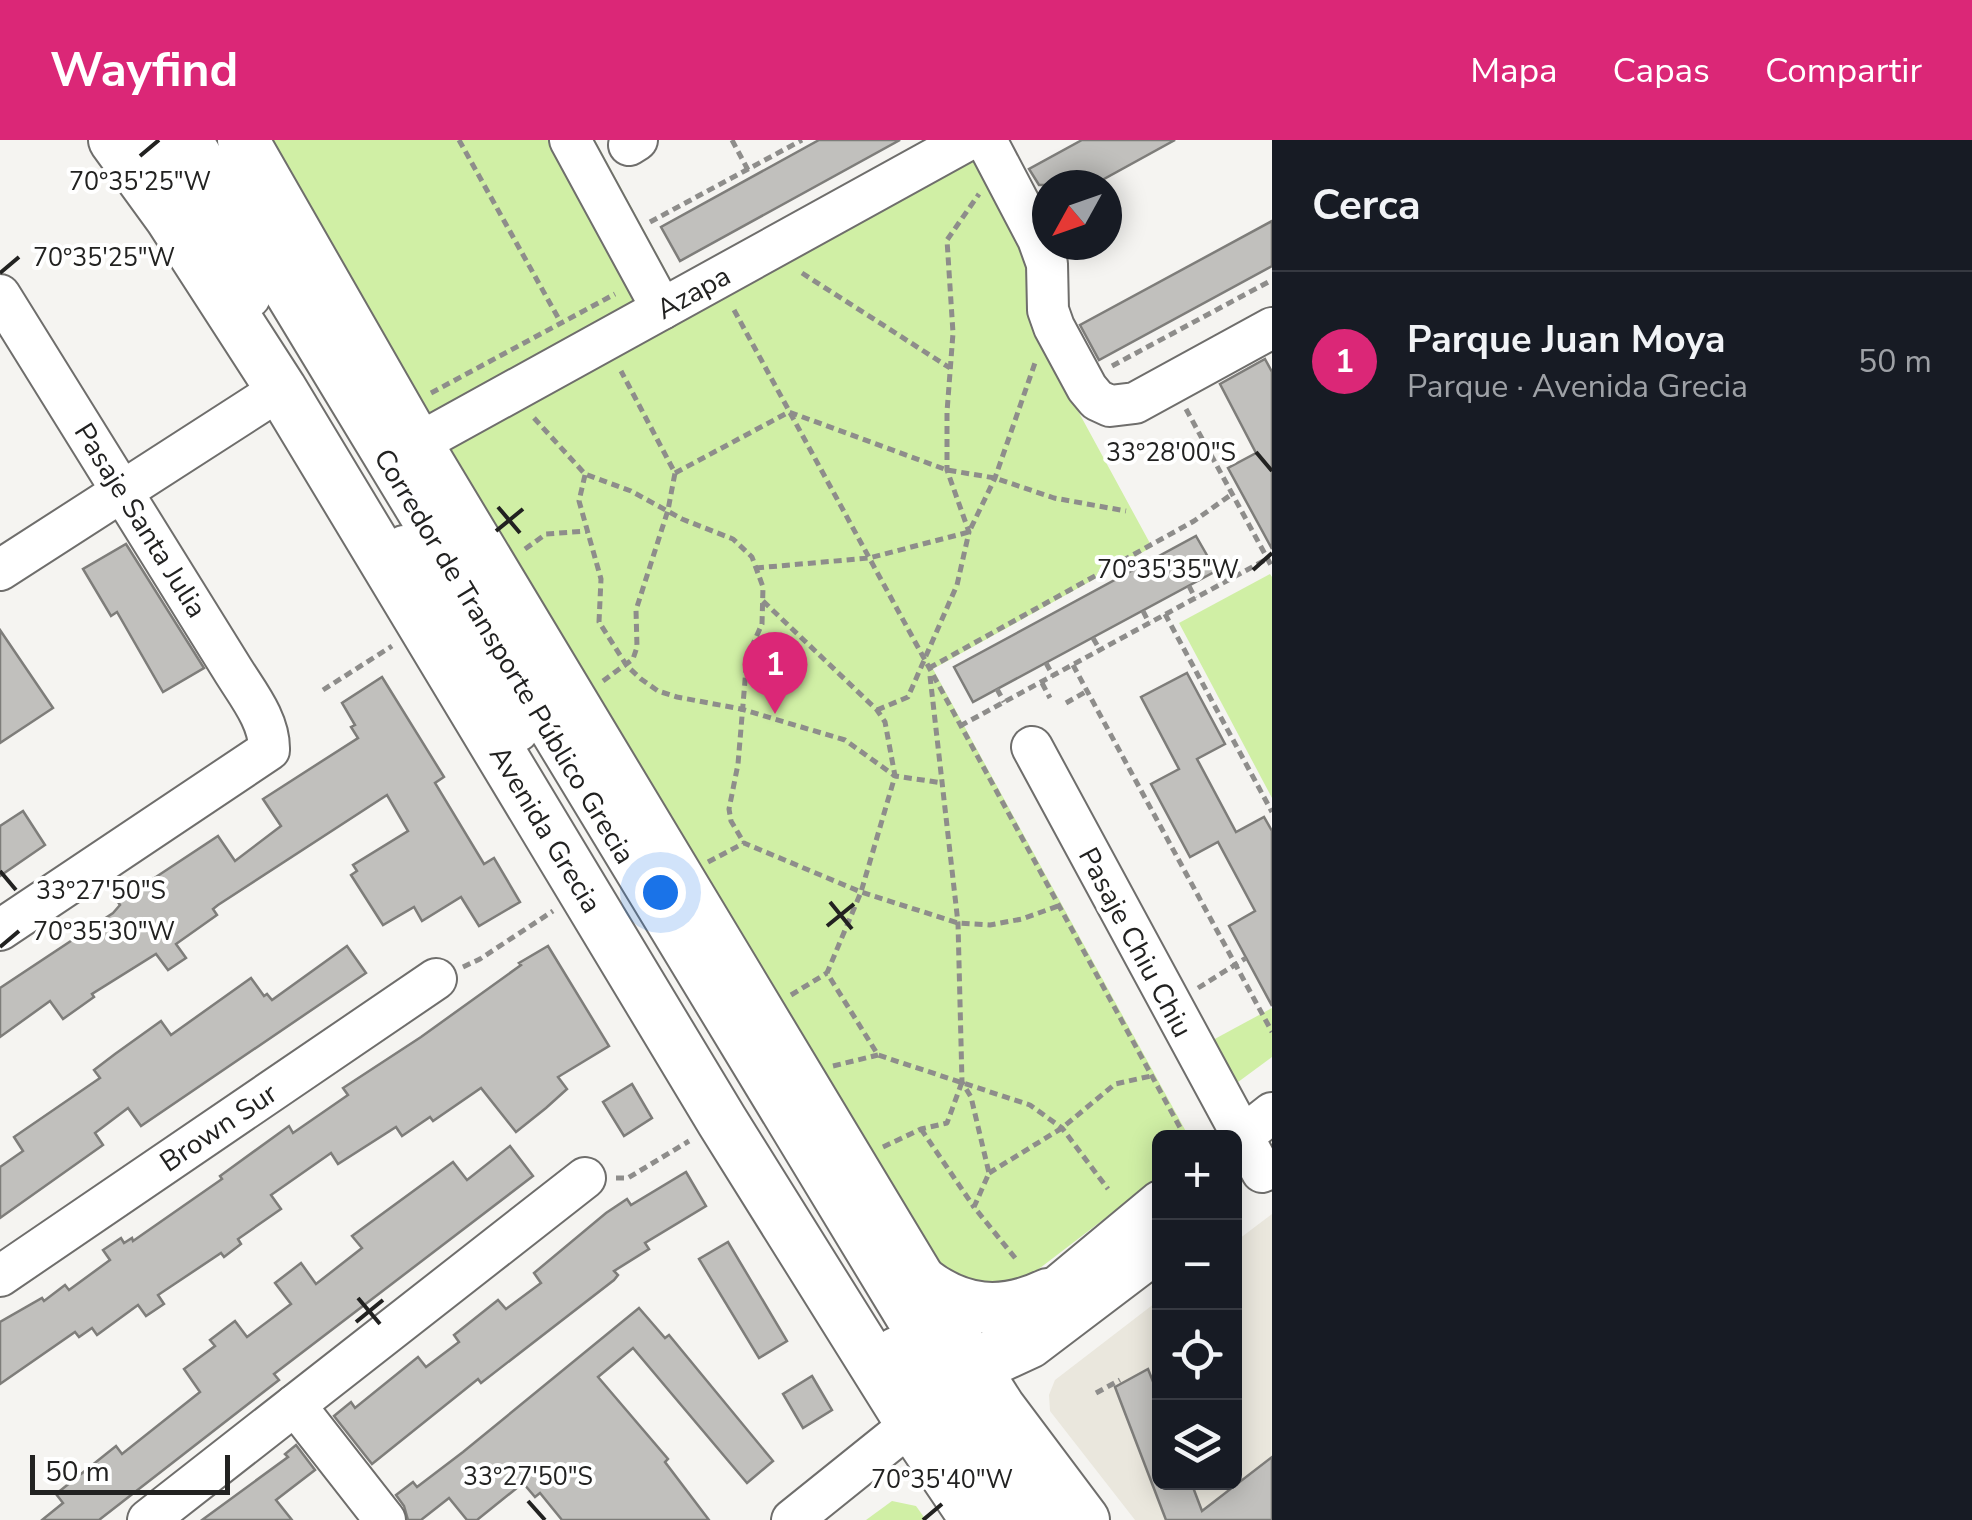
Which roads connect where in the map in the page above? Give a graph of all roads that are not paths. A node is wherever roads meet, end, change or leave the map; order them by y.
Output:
1 (114, 140) edge
2 (153, 140) edge
3 (192, 140) edge
4 (242, 140) edge
5 (570, 140) edge
6 (968, 140) edge
7 (993, 153) edge
8 (653, 293) junction
9 (0, 295) edge
10 (1272, 328) edge
11 (281, 388) junction
12 (418, 422) junction
13 (122, 488) junction
14 (0, 570) edge
15 (1032, 746) dead end
16 (0, 930) edge
17 (436, 979) road end
18 (1249, 1131) edge
19 (1256, 1177) edge
20 (586, 1178) road end
21 (1152, 1207) edge
22 (1152, 1256) edge
23 (0, 1276) edge
24 (1032, 1276) junction
25 (920, 1281) junction
26 (943, 1399) junction
27 (295, 1406) junction
28 (148, 1520) edge
29 (384, 1520) edge
30 (792, 1520) edge
31 (976, 1520) edge
32 (1008, 1520) edge
33 (1051, 1520) edge
34 (1084, 1520) edge

1 - 11 main road, Avenida Grecia
2 - 26 street, Corredor de Transporte Público Grecia
3 - 26 street, Corredor de Transporte Público Grecia
4 - 12 main road, Avenida Grecia
5 - 8 street
6 - 8 street, Azapa
7 - 10 street
8 - 12 street, Azapa
9 - 13 street, Pasaje Santa Julia
11 - 13 street
11 - 26 main road, Avenida Grecia
12 - 25 main road, Avenida Grecia
13 - 14 street
13 - 16 street, Pasaje Santa Julia
15 - 18 street, Pasaje Chiu Chiu
17 - 23 street, Brown Sur
18 - 19 street, Pasaje Chiu Chiu
20 - 27 street
21 - 24 street
22 - 26 street
24 - 25 main road
24 - 26 street
25 - 26 main road, Avenida Grecia
26 - 30 street
26 - 31 main road, Avenida Grecia
26 - 32 street, Corredor de Transporte Público Grecia
26 - 33 street, Corredor de Transporte Público Grecia
26 - 34 main road, Avenida Grecia
27 - 28 street
27 - 29 street

